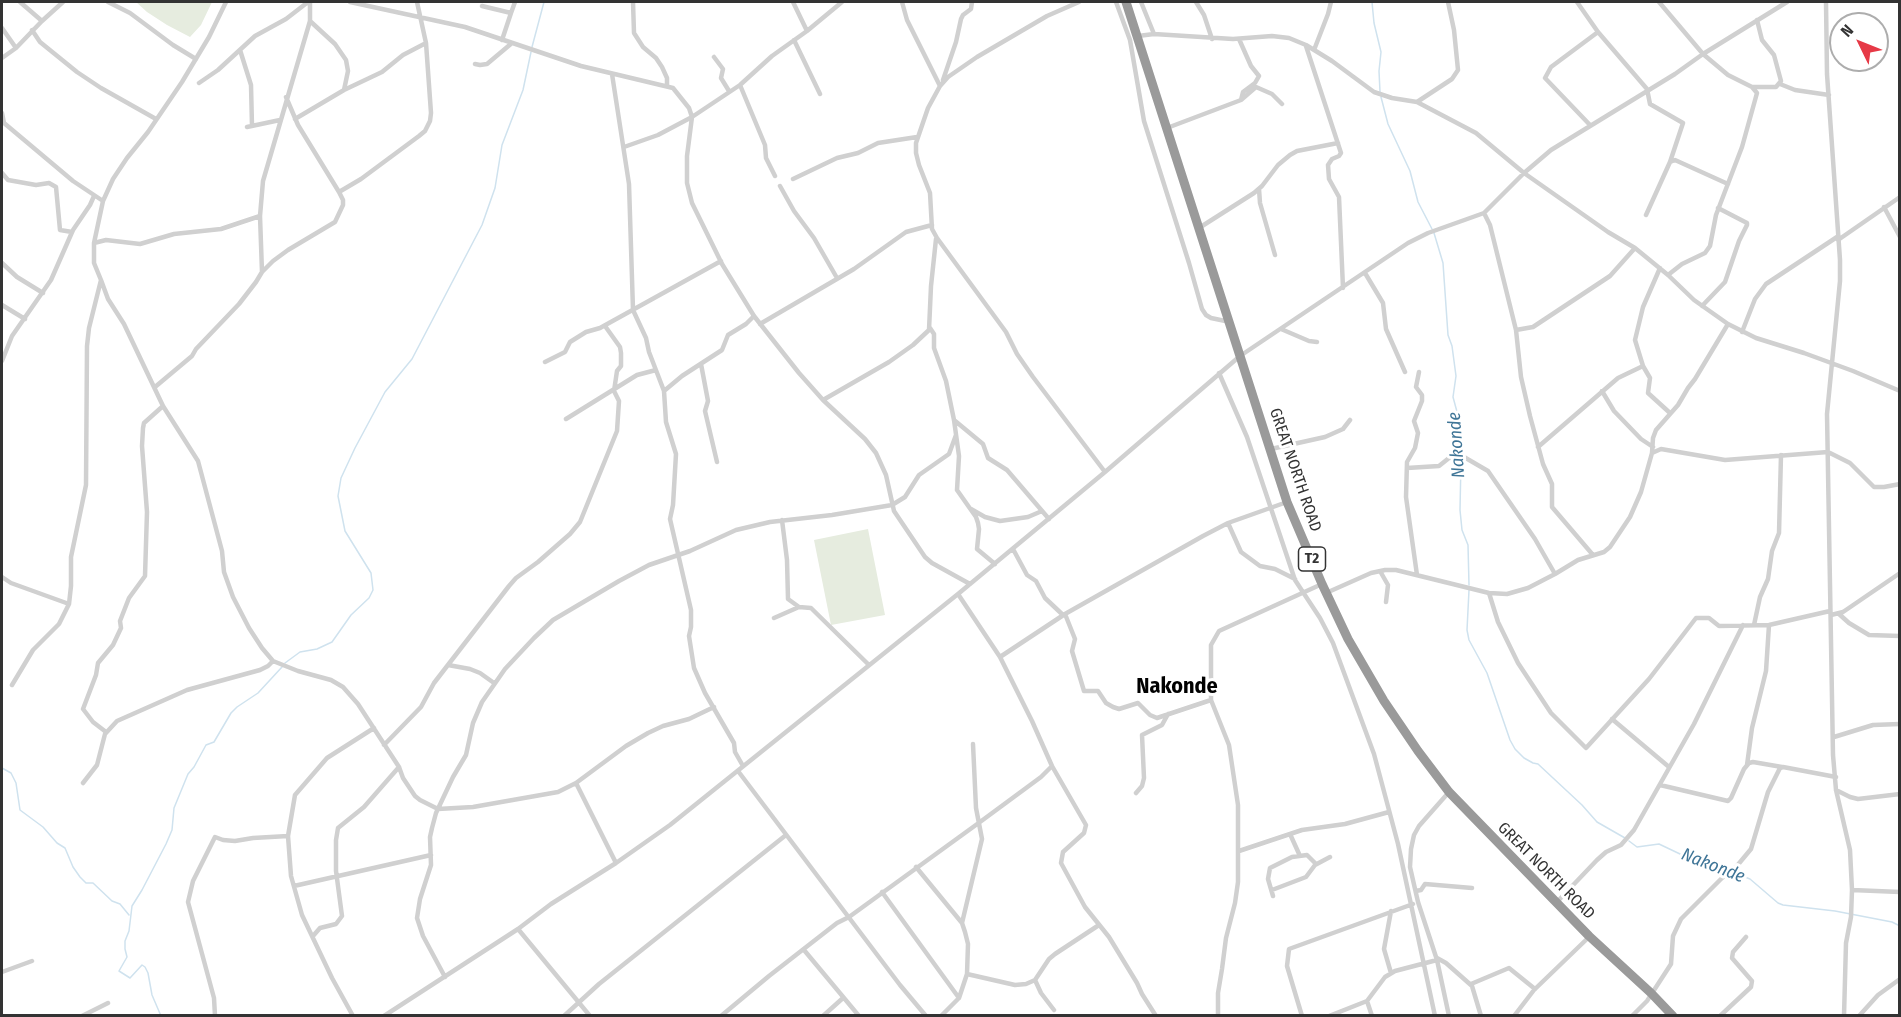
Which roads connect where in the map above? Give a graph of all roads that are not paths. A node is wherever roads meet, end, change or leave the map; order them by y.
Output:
1 (20, 2) edge
2 (63, 2) edge
3 (108, 2) edge
4 (226, 2) edge
5 (309, 2) edge
6 (350, 2) edge
7 (417, 2) edge
8 (515, 2) edge
9 (633, 2) edge
10 (793, 2) edge
11 (843, 2) edge
12 (902, 2) edge
13 (972, 2) edge
14 (1079, 2) edge
15 (1116, 2) edge
16 (1142, 2) edge
17 (1196, 2) edge
18 (1330, 2) edge
19 (1448, 2) edge
20 (1577, 2) edge
21 (1659, 2) edge
22 (1787, 2) edge
23 (1826, 2) edge
24 (1127, 5) edge
25 (482, 6) dead end
26 (511, 14) junction
27 (420, 18) junction
28 (1757, 20) junction
29 (42, 21) junction
30 (310, 21) junction
31 (2, 28) edge
32 (32, 30) junction
33 (807, 31) junction
34 (1598, 32) junction
35 (1154, 34) junction
36 (1138, 36) junction
37 (1212, 39) junction
38 (1239, 39) junction
39 (502, 40) junction
40 (794, 40) junction
41 (426, 43) junction
42 (512, 43) junction
43 (1306, 45) junction
44 (16, 48) junction
45 (240, 50) junction
46 (1314, 50) junction
47 (1703, 54) junction
48 (714, 57) dead end
49 (2, 58) edge
50 (196, 59) junction
51 (475, 64) dead end
52 (612, 74) junction
53 (200, 83) dead end
54 (941, 84) junction
55 (1780, 84) junction
56 (740, 85) junction
57 (667, 86) junction
58 (1752, 87) junction
59 (1647, 89) junction
60 (344, 90) junction
61 (729, 91) junction
62 (820, 94) dead end
63 (1829, 95) junction
64 (286, 97) junction
65 (1240, 100) junction
66 (1417, 102) junction
67 (1282, 104) dead end
68 (2, 113) edge
69 (692, 117) junction
70 (156, 119) junction
71 (295, 119) junction
72 (280, 120) junction
73 (1590, 125) junction
74 (1167, 128) junction
75 (917, 137) junction
76 (1338, 143) junction
77 (624, 147) junction
78 (1670, 162) junction
79 (2, 173) edge
80 (1524, 173) junction
81 (775, 176) dead end
82 (793, 179) dead end
83 (1728, 184) junction
84 (780, 186) dead end
85 (1259, 189) junction
86 (339, 192) junction
87 (94, 196) junction
88 (1899, 197) edge
89 (103, 201) junction
90 (1884, 207) junction
91 (1718, 208) junction
92 (1484, 213) junction
93 (1646, 215) dead end
94 (260, 216) junction
95 (932, 225) junction
96 (1199, 228) junction
97 (72, 232) junction
98 (1899, 237) edge
99 (937, 238) junction
100 (1837, 239) junction
101 (94, 243) junction
102 (1635, 248) junction
103 (1275, 255) dead end
104 (721, 261) junction
105 (2, 263) edge
106 (1660, 268) junction
107 (262, 272) junction
108 (1365, 273) junction
109 (1668, 275) junction
110 (837, 278) junction
111 (100, 280) junction
112 (1343, 288) junction
113 (43, 293) junction
114 (2, 305) edge
115 (1702, 306) junction
116 (633, 310) junction
117 (754, 316) junction
118 (25, 319) junction
119 (1230, 322) junction
120 (760, 324) junction
121 (1728, 324) junction
122 (605, 326) junction
123 (930, 328) junction
124 (1281, 329) junction
125 (1516, 330) junction
126 (1742, 332) junction
127 (1317, 342) dead end
128 (4, 345) edge
129 (1240, 356) junction
130 (2, 361) edge
131 (545, 362) dead end
132 (701, 364) junction
133 (1832, 364) junction
134 (1643, 366) junction
135 (656, 370) junction
136 (1405, 372) dead end
137 (1419, 372) dead end
138 (1219, 374) junction
139 (155, 387) junction
140 (614, 391) junction
141 (664, 391) junction
142 (1602, 391) junction
143 (1899, 391) edge
144 (823, 400) junction
145 (163, 406) junction
146 (1670, 413) junction
147 (566, 419) dead end
148 (954, 420) junction
149 (1350, 420) dead end
150 (956, 435) junction
151 (1538, 447) junction
152 (1653, 447) junction
153 (1271, 449) junction
154 (1828, 452) junction
155 (1652, 453) junction
156 (1781, 455) junction
157 (717, 462) dead end
158 (1407, 468) junction
159 (1105, 472) junction
160 (1899, 484) edge
161 (1287, 502) junction
162 (892, 505) junction
163 (969, 507) junction
164 (1271, 508) junction
165 (1042, 511) junction
166 (1049, 519) junction
167 (782, 520) junction
168 (1228, 524) junction
169 (1013, 549) junction
170 (679, 555) junction
171 (1593, 555) junction
172 (995, 564) junction
173 (1380, 571) junction
174 (1899, 573) edge
175 (1555, 574) junction
176 (1417, 575) junction
177 (2, 577) edge
178 (1295, 580) junction
179 (970, 585) junction
180 (1324, 589) junction
181 (1303, 592) junction
182 (1489, 593) junction
183 (958, 594) junction
184 (1386, 602) dead end
185 (69, 603) junction
186 (798, 607) junction
187 (1830, 613) junction
188 (1064, 614) junction
189 (1839, 614) junction
190 (774, 618) dead end
191 (1743, 625) junction
192 (1754, 625) junction
193 (1769, 625) junction
194 (1899, 636) edge
195 (1000, 657) junction
196 (273, 661) junction
197 (448, 665) junction
198 (869, 665) junction
199 (494, 683) junction
200 (12, 685) dead end
201 (1211, 700) junction
202 (714, 707) junction
203 (1168, 714) junction
204 (1612, 719) junction
205 (1899, 724) edge
206 (374, 728) junction
207 (106, 732) junction
208 (1834, 736) junction
209 (973, 744) dead end
210 (384, 745) junction
211 (1747, 765) junction
212 (743, 766) junction
213 (1052, 766) junction
214 (399, 767) junction
215 (1670, 767) junction
216 (1782, 767) junction
217 (738, 771) junction
218 (1836, 777) junction
219 (83, 783) dead end
220 (576, 783) junction
221 (1660, 785) junction
222 (1836, 790) junction
223 (1449, 792) junction
224 (1136, 793) dead end
225 (1899, 794) edge
226 (438, 809) junction
227 (1389, 812) junction
228 (980, 822) junction
229 (1290, 834) junction
230 (786, 835) junction
231 (288, 836) junction
232 (1239, 851) junction
233 (431, 855) junction
234 (1300, 856) junction
235 (1330, 857) dead end
236 (616, 863) junction
237 (1316, 864) junction
238 (916, 867) junction
239 (336, 877) junction
240 (294, 886) junction
241 (1472, 888) dead end
242 (1852, 890) junction
243 (1416, 891) junction
244 (882, 892) junction
245 (1899, 892) edge
246 (1419, 902) junction
247 (1556, 903) junction
248 (1411, 904) junction
249 (1391, 910) junction
250 (849, 917) junction
251 (962, 923) junction
252 (1099, 925) junction
253 (518, 929) junction
254 (313, 936) junction
255 (1589, 936) junction
256 (1746, 937) dead end
257 (804, 950) junction
258 (1437, 959) junction
259 (32, 961) dead end
260 (1424, 963) junction
261 (2, 972) edge
262 (1391, 973) junction
263 (967, 974) junction
264 (445, 977) junction
265 (1899, 978) edge
266 (1035, 980) junction
267 (1470, 984) junction
268 (1535, 989) junction
269 (1651, 993) junction
270 (843, 998) junction
271 (959, 998) junction
272 (1367, 1001) junction
273 (108, 1003) dead end
274 (580, 1003) junction
275 (1054, 1010) dead end
276 (82, 1016) edge
277 (215, 1016) edge
278 (353, 1016) edge
279 (384, 1016) edge
280 (564, 1016) edge
281 (590, 1016) edge
282 (721, 1016) edge
283 (823, 1016) edge
284 (859, 1016) edge
285 (926, 1016) edge
286 (941, 1016) edge
287 (1156, 1016) edge
288 (1218, 1016) edge
289 (1302, 1016) edge
290 (1329, 1016) edge
291 (1372, 1016) edge
292 (1435, 1016) edge
293 (1449, 1016) edge
294 (1481, 1016) edge
295 (1514, 1016) edge
296 (1632, 1016) edge
297 (1673, 1016) edge
298 (1720, 1016) edge
299 (1844, 1016) edge
300 (1859, 1016) edge

1 - 29 street
2 - 29 street
3 - 50 street
4 - 50 street
5 - 30 street
5 - 45 street
6 - 27 street
7 - 27 street
8 - 26 street
9 - 57 street
10 - 33 street
11 - 33 street
12 - 54 street
13 - 54 street
14 - 54 street
15 - 119 street
16 - 24 street
16 - 35 street
17 - 37 street
18 - 46 street
19 - 66 street
20 - 34 street
21 - 47 street
22 - 28 street
23 - 63 street
24 - 36 highway, GREAT NORTH ROAD / T2
25 - 26 street
26 - 39 street
27 - 39 street
27 - 41 street
28 - 47 street
28 - 55 street
29 - 32 street
30 - 60 street
30 - 64 street
31 - 44 street
32 - 44 street
32 - 70 street
33 - 40 street
34 - 59 street
34 - 73 street
35 - 36 street
35 - 37 street
36 - 74 highway, GREAT NORTH ROAD / T2
37 - 38 street
38 - 43 street
38 - 65 street
39 - 42 street
40 - 56 street
40 - 62 street
41 - 60 street
41 - 86 street
42 - 51 street
42 - 52 street
43 - 46 street
43 - 76 street
44 - 49 street
45 - 53 street
45 - 72 street
46 - 66 street
47 - 58 street
47 - 59 street
48 - 61 street
50 - 70 street
52 - 57 street
52 - 77 street
54 - 75 street
55 - 58 street
55 - 63 street
56 - 61 street
56 - 81 street
57 - 69 street
58 - 83 street
59 - 73 street
59 - 78 street
60 - 71 street
61 - 69 street
63 - 100 street
64 - 71 street
64 - 72 street
65 - 67 street
65 - 74 street
66 - 80 street
68 - 87 street
69 - 77 street
69 - 104 street
70 - 89 street
71 - 86 street
72 - 94 street
73 - 80 street
74 - 96 highway, GREAT NORTH ROAD / T2
75 - 82 street
75 - 95 street
76 - 85 street
76 - 112 street
77 - 116 street
78 - 83 street
78 - 93 street
79 - 97 street
80 - 92 street
80 - 102 street
83 - 91 street
84 - 110 street
85 - 96 street
85 - 103 street
86 - 107 street
87 - 89 street
87 - 97 street
88 - 90 street
89 - 101 street
90 - 98 street
90 - 100 street
91 - 109 street
91 - 115 street
92 - 108 street
92 - 125 street
94 - 101 street
94 - 107 street
95 - 99 street
95 - 110 street
96 - 119 highway, GREAT NORTH ROAD / T2
97 - 113 street
99 - 123 street
99 - 159 street
100 - 126 street
100 - 133 street
101 - 111 street
102 - 106 street
102 - 125 street
104 - 116 street
104 - 117 street
105 - 113 street
106 - 109 street
106 - 134 street
107 - 139 street
108 - 112 street
108 - 136 street
109 - 115 street
110 - 120 street
111 - 139 street
111 - 185 street
112 - 124 street
113 - 118 street
114 - 118 street
115 - 121 street
116 - 122 street
116 - 135 street
117 - 120 street
117 - 132 street
118 - 128 street
119 - 129 highway, GREAT NORTH ROAD / T2
120 - 144 street
121 - 126 street
121 - 146 street
122 - 131 street
122 - 140 street
123 - 144 street
123 - 148 street
124 - 127 street
124 - 129 street
125 - 151 street
126 - 133 street
128 - 130 street
129 - 138 street
129 - 153 highway, GREAT NORTH ROAD / T2
132 - 141 street
132 - 157 street
133 - 143 street
133 - 154 street
134 - 142 street
134 - 146 street
135 - 140 street
135 - 141 street
137 - 158 street
138 - 159 street
138 - 164 street
139 - 145 street
140 - 147 street
140 - 197 street
141 - 170 street
142 - 151 street
142 - 152 street
144 - 162 street
145 - 196 street
145 - 207 street
146 - 152 street
148 - 150 street
148 - 165 street
149 - 153 street
150 - 162 street
150 - 163 street
151 - 171 street
152 - 155 street
153 - 161 highway, GREAT NORTH ROAD / T2
154 - 156 street
154 - 160 street
154 - 187 street
155 - 156 street
155 - 171 street
156 - 192 street
158 - 175 street
158 - 176 street
159 - 166 street
161 - 164 street
161 - 180 highway, GREAT NORTH ROAD / T2
162 - 167 street
162 - 179 street
163 - 165 street
163 - 172 street
164 - 168 street
164 - 178 street
165 - 166 street
166 - 169 street
167 - 170 street
167 - 186 street
168 - 178 street
168 - 188 street
169 - 172 street
169 - 188 street
170 - 199 street
170 - 202 street
171 - 175 street
172 - 179 street
173 - 176 street
173 - 180 street
173 - 184 street
174 - 189 street
175 - 182 street
176 - 182 street
177 - 185 street
178 - 181 street
179 - 183 street
180 - 181 street
180 - 223 highway, GREAT NORTH ROAD / T2
181 - 201 street
181 - 227 street
182 - 204 street
183 - 195 street
183 - 198 street
185 - 200 street
186 - 190 street
186 - 198 street
187 - 189 street
187 - 193 street
187 - 208 street
188 - 195 street
188 - 203 street
189 - 194 street
191 - 192 street
191 - 204 street
191 - 215 street
192 - 193 street
193 - 211 street
195 - 213 street
196 - 206 street
196 - 207 street
197 - 199 street
197 - 210 street
198 - 212 street
199 - 226 street
201 - 203 street
201 - 232 street
202 - 212 street
202 - 220 street
203 - 224 street
204 - 215 street
205 - 208 street
206 - 210 street
206 - 231 street
207 - 219 street
208 - 218 street
209 - 228 street
210 - 214 street
211 - 216 street
211 - 221 street
212 - 217 street
213 - 228 street
213 - 252 street
214 - 226 street
214 - 239 street
215 - 221 street
216 - 218 street
216 - 269 street
217 - 230 street
217 - 236 street
218 - 222 street
220 - 226 street
220 - 236 street
221 - 247 street
222 - 225 street
222 - 242 street
223 - 243 street
223 - 247 highway, GREAT NORTH ROAD / T2
226 - 233 street
227 - 229 street
227 - 248 street
228 - 238 street
228 - 251 street
229 - 232 street
229 - 234 street
230 - 250 street
230 - 274 street
231 - 240 street
231 - 277 street
232 - 288 street
233 - 239 street
233 - 264 street
234 - 237 street
234 - 237 street
235 - 237 street
236 - 253 street
238 - 244 street
238 - 251 street
239 - 240 street
239 - 254 street
240 - 254 street
241 - 243 street
242 - 245 street
242 - 299 street
243 - 246 street
244 - 250 street
244 - 271 street
246 - 248 street
246 - 258 street
247 - 255 highway, GREAT NORTH ROAD / T2
248 - 249 street
248 - 260 street
249 - 262 street
249 - 289 street
250 - 257 street
250 - 285 street
251 - 263 street
252 - 266 street
252 - 287 street
253 - 264 street
253 - 274 street
254 - 278 street
255 - 268 street
255 - 269 highway, GREAT NORTH ROAD / T2
256 - 298 street
257 - 270 street
257 - 282 street
258 - 260 street
258 - 267 street
258 - 293 street
259 - 261 street
260 - 262 street
260 - 292 street
262 - 272 street
263 - 266 street
263 - 271 street
264 - 279 street
265 - 300 street
266 - 275 street
267 - 268 street
267 - 294 street
268 - 295 street
269 - 296 street
269 - 297 highway, GREAT NORTH ROAD / T2
270 - 283 street
270 - 284 street
271 - 286 street
272 - 290 street
272 - 291 street
273 - 276 street
274 - 280 street
274 - 281 street

